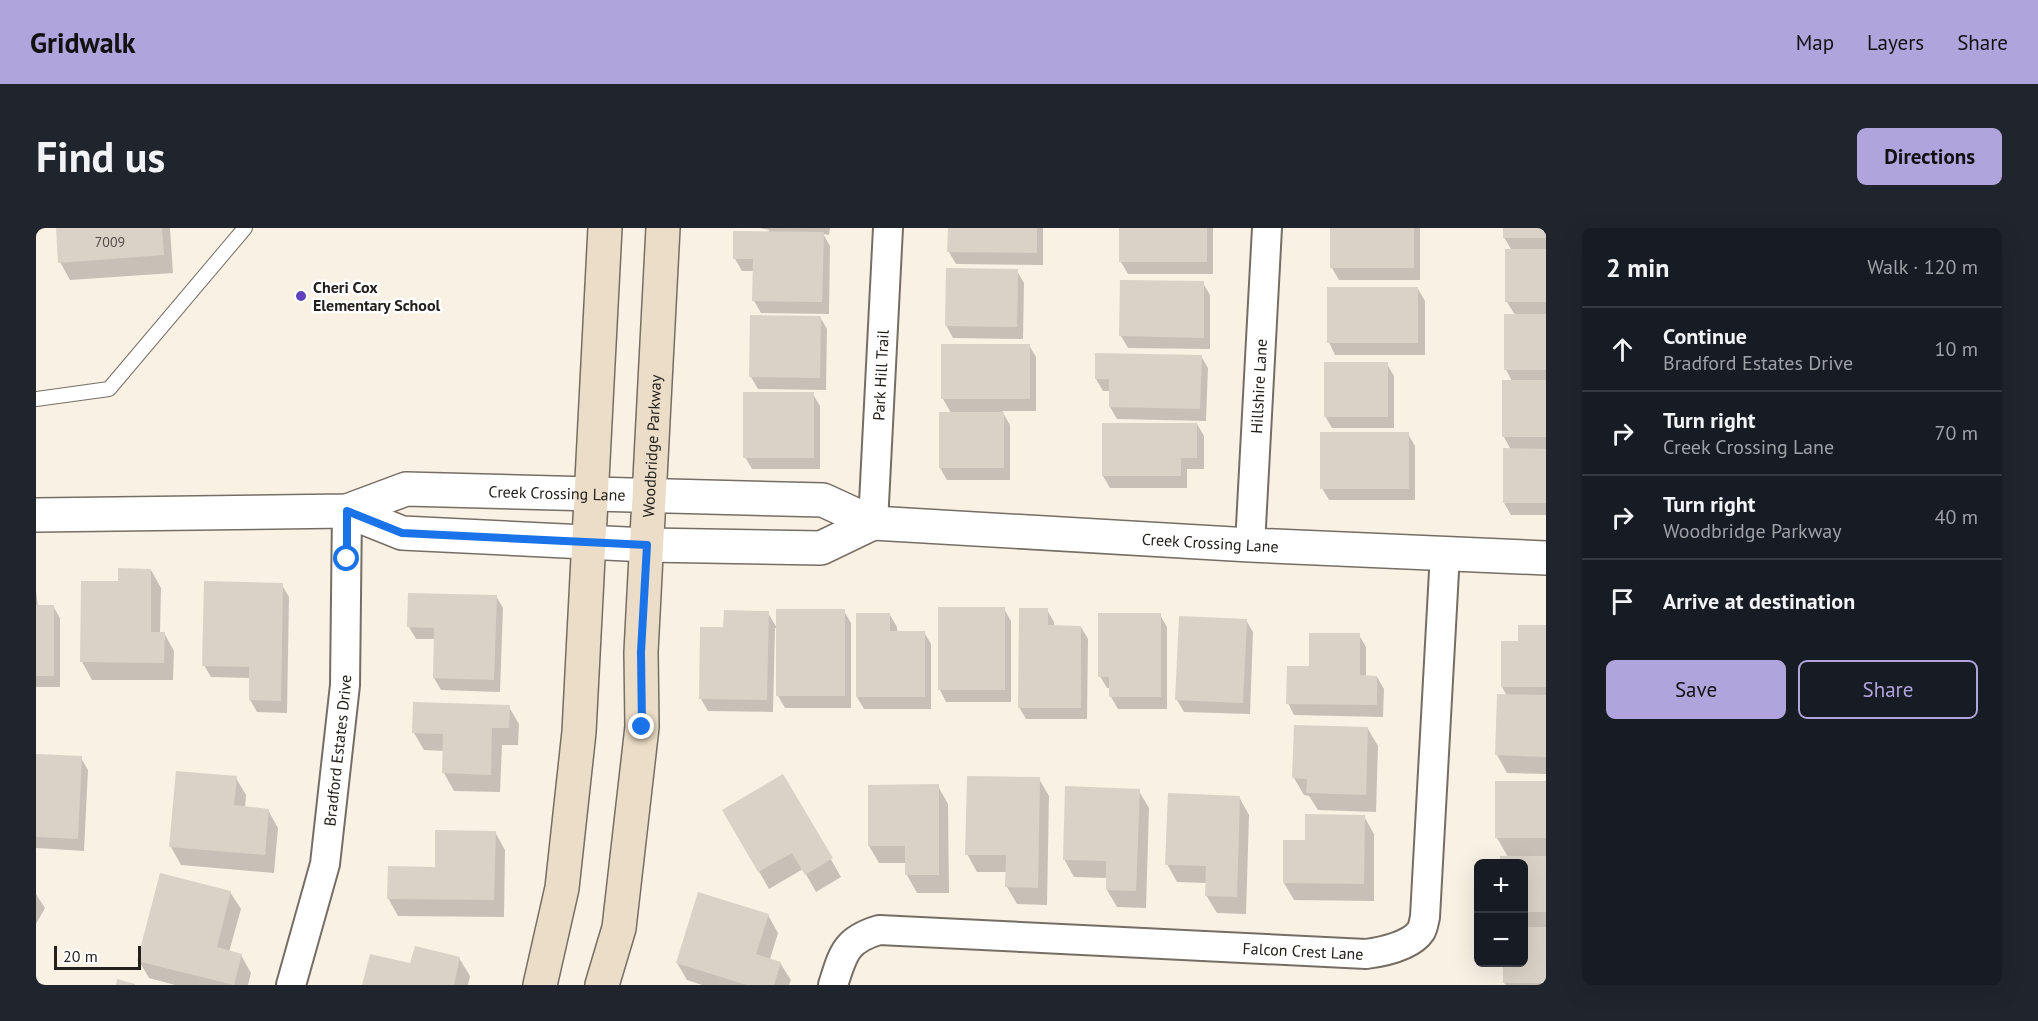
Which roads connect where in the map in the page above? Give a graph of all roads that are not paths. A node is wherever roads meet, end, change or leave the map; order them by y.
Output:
1 (245, 228) edge
2 (605, 228) edge
3 (663, 228) edge
4 (888, 228) edge
5 (1266, 228) edge
6 (40, 399) edge
7 (592, 493) junction
8 (650, 496) junction
9 (347, 511) junction
10 (36, 515) edge
11 (873, 523) junction
12 (590, 543) junction
13 (647, 545) junction
14 (1250, 545) junction
15 (1445, 554) junction
16 (1546, 558) edge
17 (291, 985) edge
18 (540, 985) edge
19 (602, 985) edge
20 (833, 985) edge

1 - 6 lane
2 - 7 main road
3 - 8 main road, Woodbridge Parkway
4 - 11 street, Park Hill Trail
5 - 14 street, Hillshire Lane
7 - 8 street, Creek Crossing Lane
7 - 9 street, Creek Crossing Lane
7 - 12 main road
8 - 11 street, Creek Crossing Lane
8 - 13 main road, Woodbridge Parkway
9 - 10 street, Creek Crossing Lane
9 - 12 street, Creek Crossing Lane
9 - 17 street, Bradford Estates Drive
11 - 13 street, Creek Crossing Lane
11 - 14 street, Creek Crossing Lane
12 - 13 street, Creek Crossing Lane
12 - 18 main road
13 - 19 main road, Woodbridge Parkway
14 - 15 street, Creek Crossing Lane
15 - 16 street, Creek Crossing Lane
15 - 20 street, Falcon Crest Lane

